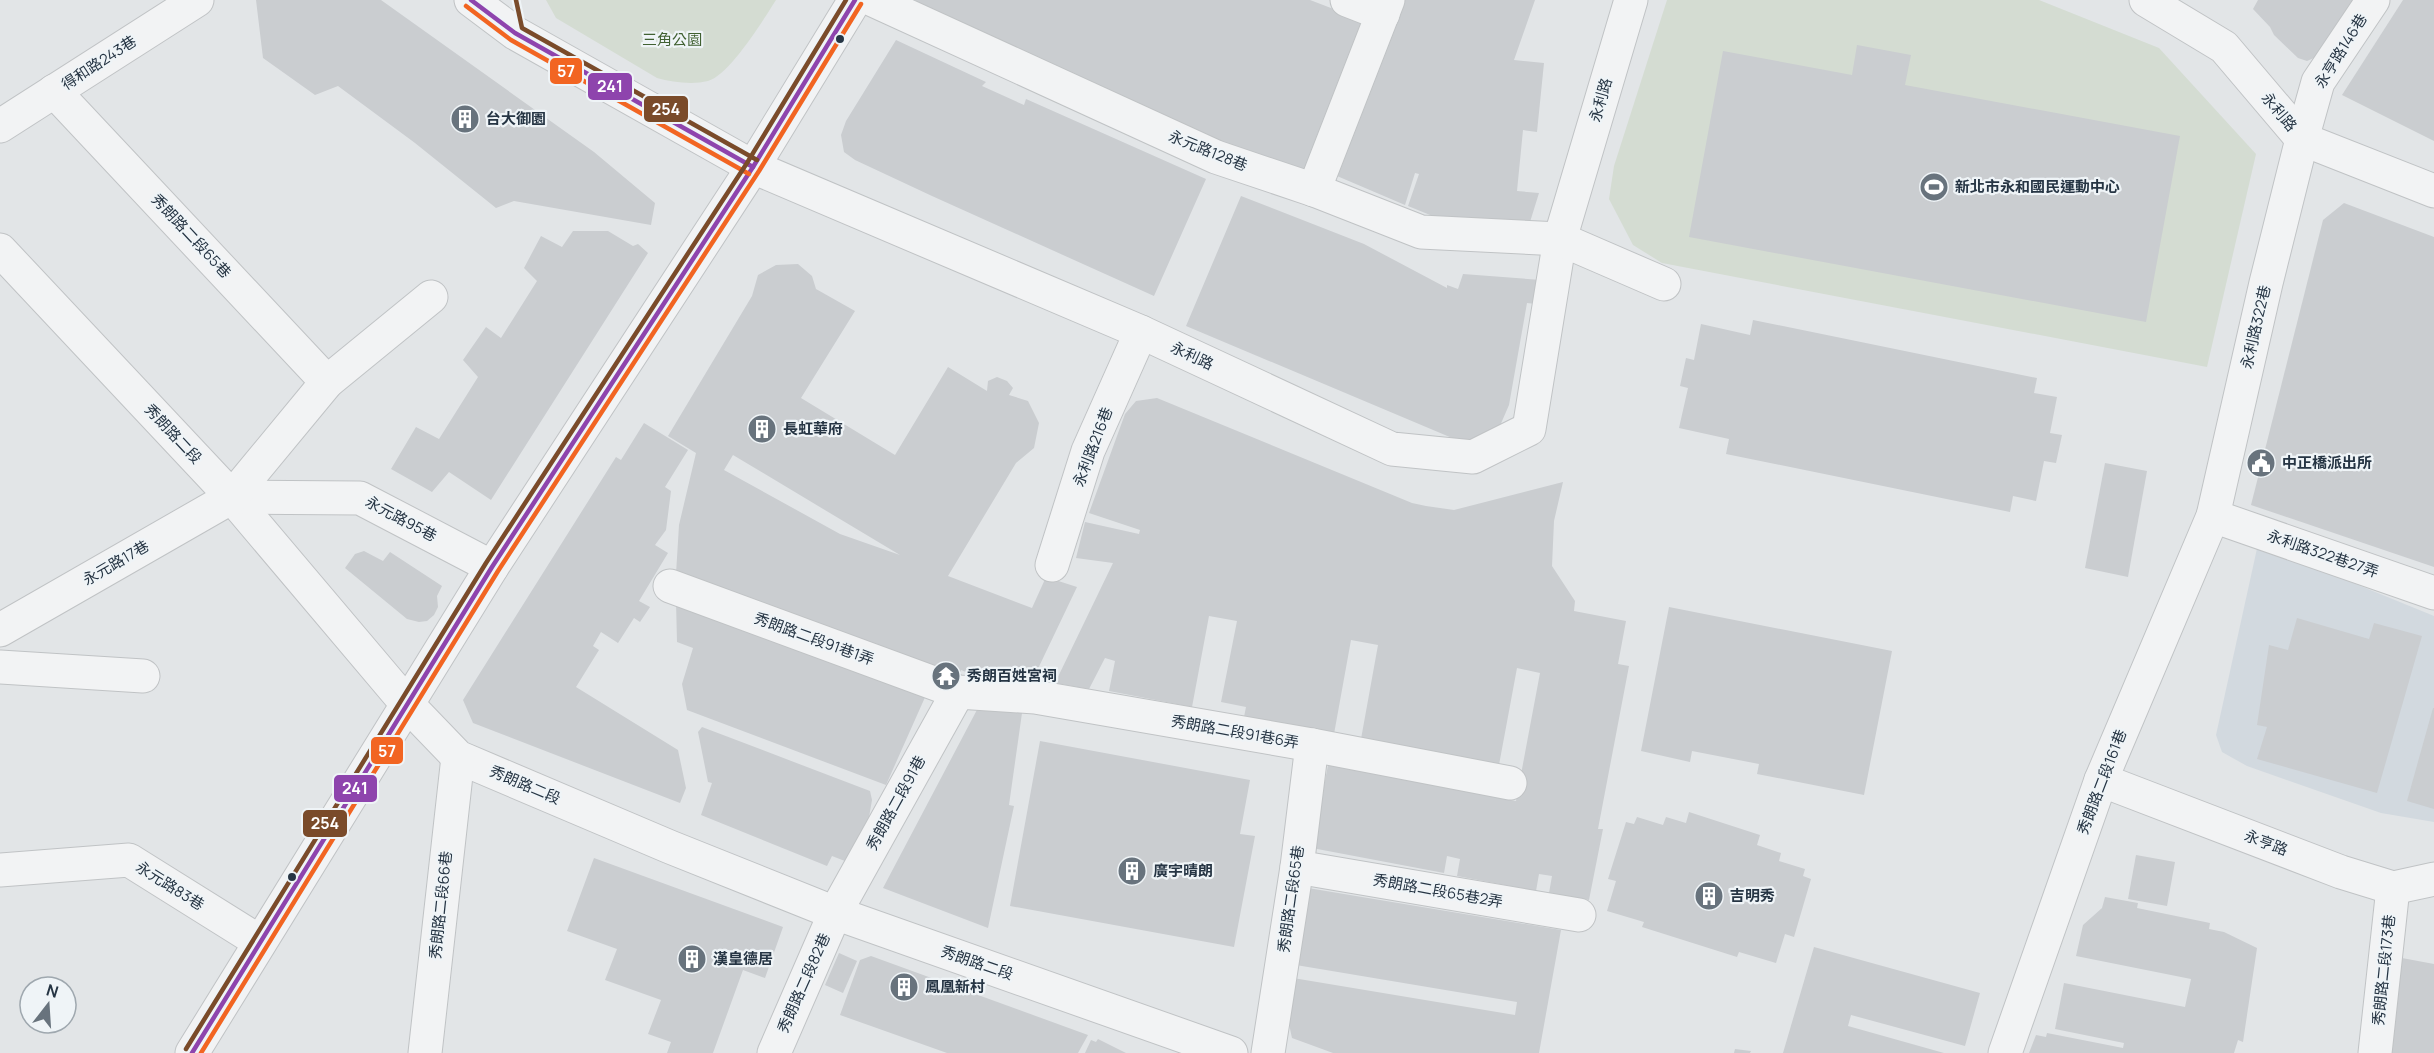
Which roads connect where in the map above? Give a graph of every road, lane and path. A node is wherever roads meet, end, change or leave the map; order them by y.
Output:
1 (197, 0) edge
2 (471, 0) edge
3 (508, 0) edge
4 (855, 0) edge
5 (873, 0) edge
6 (1347, 0) edge
7 (1631, 0) edge
8 (2146, 0) edge
9 (2373, 0) edge
10 (1385, 7) edge
11 (514, 33) junction
12 (54, 91) junction
13 (0, 126) edge
14 (2302, 139) junction
15 (753, 167) junction
16 (1314, 190) junction
17 (2434, 191) edge
18 (1560, 238) junction
19 (0, 250) edge
20 (1664, 284) dead end
21 (431, 297) dead end
22 (1141, 332) junction
23 (327, 382) junction
24 (232, 497) junction
25 (2213, 516) junction
26 (1052, 565) dead end
27 (492, 567) junction
28 (670, 586) dead end
29 (2434, 593) edge
30 (0, 630) edge
31 (0, 667) edge
32 (143, 676) dead end
33 (958, 692) junction
34 (407, 704) junction
35 (1312, 745) junction
36 (458, 757) junction
37 (2101, 780) junction
38 (1510, 783) dead end
39 (1297, 867) junction
40 (0, 870) edge
41 (2434, 879) edge
42 (2393, 888) junction
43 (834, 913) junction
44 (1579, 915) dead end
45 (260, 942) junction
46 (192, 1053) edge
47 (425, 1053) edge
48 (774, 1053) edge
49 (1231, 1053) edge
50 (1268, 1053) edge
51 (2005, 1053) edge
52 (2375, 1053) edge

1 - 12 street, 得和路243巷
2 - 11 street, 永利路
3 - 11 street
4 - 15 street
5 - 16 street, 永元路128巷
6 - 10 street
7 - 18 street, 永利路
8 - 14 street, 永利路
9 - 14 street, 永亨路146巷
10 - 16 street
11 - 15 street, 永利路
12 - 13 street, 得和路243巷
12 - 23 street, 秀朗路二段65巷
14 - 17 street, 永利路
14 - 25 street, 永利路322巷
15 - 22 street, 永利路
15 - 27 street
16 - 18 street, 永元路128巷
18 - 20 street
18 - 22 street, 永利路
19 - 24 street, 秀朗路二段
21 - 23 street
22 - 26 street, 永利路216巷
23 - 24 street
24 - 27 street, 永元路95巷
24 - 30 street, 永元路17巷
24 - 34 street, 秀朗路二段
25 - 29 street, 永利路322巷27弄
25 - 37 street, 秀朗路二段161巷
27 - 34 street
28 - 33 street, 秀朗路二段91巷1弄
31 - 32 street
33 - 35 street, 秀朗路二段91巷6弄
33 - 43 street, 秀朗路二段91巷
34 - 36 street, 秀朗路二段
34 - 45 street
35 - 38 street, 秀朗路二段91巷6弄
35 - 39 street, 秀朗路二段65巷
36 - 43 street, 秀朗路二段
36 - 47 street, 秀朗路二段66巷
37 - 42 street, 永亨路
37 - 51 street, 秀朗路二段161巷
39 - 44 street, 秀朗路二段65巷2弄
39 - 50 street, 秀朗路二段65巷
40 - 45 street, 永元路83巷
41 - 42 street, 永亨路
42 - 52 street, 秀朗路二段173巷
43 - 48 street, 秀朗路二段82巷
43 - 49 street, 秀朗路二段
45 - 46 street

